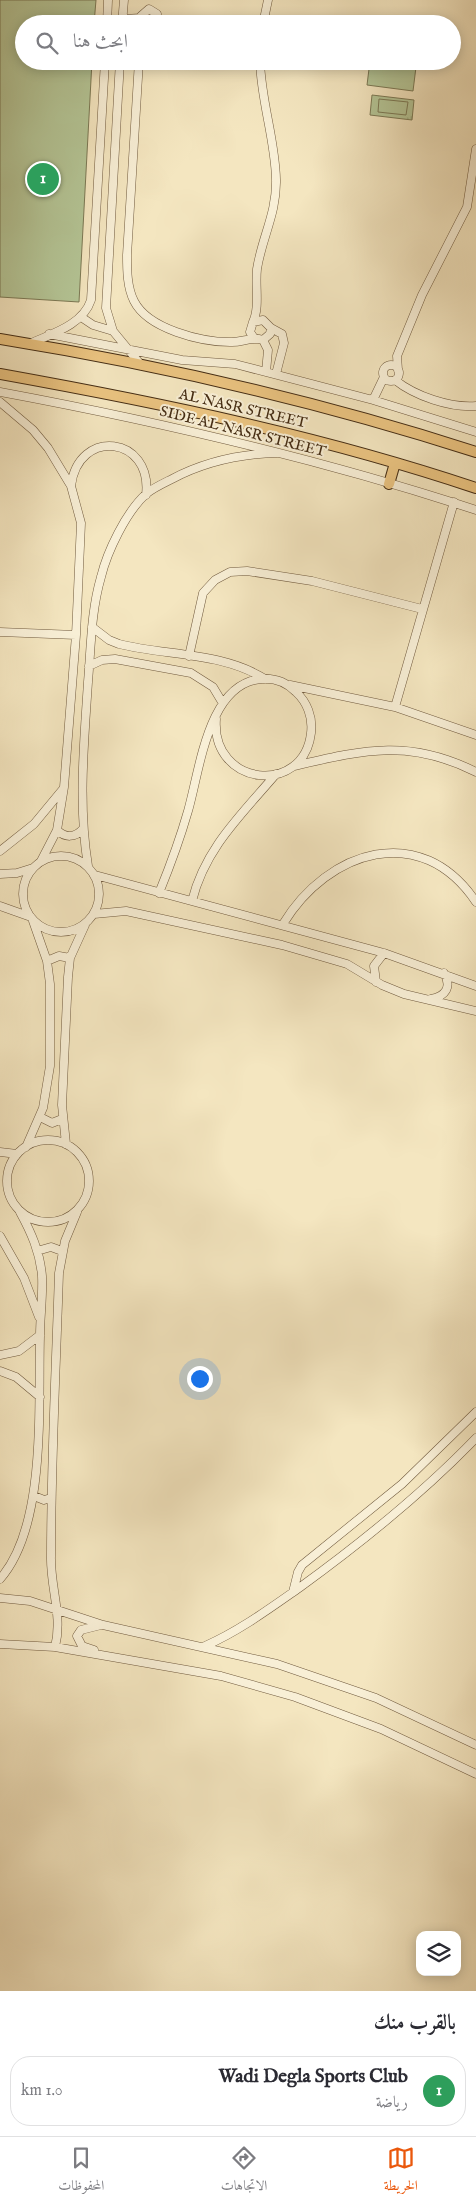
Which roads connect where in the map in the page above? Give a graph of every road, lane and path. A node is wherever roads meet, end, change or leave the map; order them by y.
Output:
1 (108, 0) edge
2 (124, 0) edge
3 (147, 0) edge
4 (268, 0) edge
5 (149, 9) junction
6 (107, 15) edge
7 (123, 15) edge
8 (143, 15) edge
9 (156, 15) edge
10 (265, 15) edge
11 (104, 70) edge
12 (119, 70) edge
13 (138, 70) edge
14 (260, 70) edge
15 (476, 149) edge
16 (256, 308) junction
17 (81, 317) junction
18 (263, 320) junction
19 (253, 322) junction
20 (271, 328) junction
21 (113, 331) junction
22 (250, 332) junction
23 (49, 334) junction
24 (0, 340) edge
25 (243, 340) junction
26 (260, 340) junction
27 (28, 345) junction
28 (399, 349) junction
29 (128, 350) junction
30 (142, 366) junction
31 (386, 367) junction
32 (398, 370) junction
33 (266, 372) junction
34 (0, 374) edge
35 (276, 374) junction
36 (384, 377) junction
37 (395, 380) junction
38 (0, 392) edge
39 (373, 400) junction
40 (0, 402) edge
41 (476, 406) edge
42 (476, 432) edge
43 (476, 452) edge
44 (277, 453) junction
45 (395, 463) junction
46 (389, 484) junction
47 (71, 486) junction
48 (476, 488) edge
49 (146, 494) junction
50 (454, 502) junction
51 (476, 510) edge
52 (422, 609) junction
53 (92, 627) junction
54 (0, 632) edge
55 (76, 635) junction
56 (189, 656) junction
57 (89, 666) junction
58 (265, 679) junction
59 (284, 683) junction
60 (222, 702) junction
61 (395, 707) junction
62 (216, 719) junction
63 (476, 734) edge
64 (292, 766) junction
65 (476, 772) edge
66 (276, 774) junction
67 (64, 787) junction
68 (82, 829) junction
69 (57, 830) junction
70 (0, 851) edge
71 (41, 861) junction
72 (88, 866) junction
73 (33, 868) junction
74 (0, 874) edge
75 (95, 875) junction
76 (159, 893) junction
77 (192, 901) junction
78 (476, 902) edge
79 (0, 906) edge
80 (94, 914) junction
81 (32, 918) junction
82 (87, 922) junction
83 (283, 924) junction
84 (384, 953) junction
85 (70, 958) junction
86 (47, 961) junction
87 (444, 973) junction
88 (376, 982) junction
89 (476, 986) edge
90 (430, 1000) junction
91 (476, 1011) edge
92 (40, 1117) junction
93 (62, 1119) junction
94 (66, 1144) junction
95 (26, 1147) junction
96 (0, 1152) edge
97 (18, 1154) junction
98 (0, 1193) edge
99 (10, 1199) junction
100 (20, 1212) junction
101 (77, 1212) junction
102 (0, 1236) edge
103 (37, 1251) junction
104 (62, 1251) junction
105 (40, 1321) junction
106 (40, 1335) junction
107 (0, 1355) edge
108 (0, 1371) edge
109 (40, 1397) junction
110 (476, 1412) edge
111 (476, 1438) edge
112 (34, 1496) junction
113 (51, 1498) junction
114 (0, 1579) edge
115 (293, 1592) junction
116 (0, 1598) edge
117 (58, 1610) junction
118 (103, 1625) junction
119 (0, 1644) edge
120 (205, 1646) junction
121 (55, 1647) junction
122 (105, 1656) junction
123 (476, 1745) edge
124 (476, 1774) edge

1 - 6 street
2 - 7 street
3 - 5 street
4 - 10 street
5 - 8 street
5 - 9 street
11 - 17 street
12 - 21 street
13 - 25 street
14 - 16 street
15 - 28 street
16 - 18 street
16 - 19 street
17 - 21 street
17 - 23 street
18 - 19 street
18 - 20 street
19 - 22 street
20 - 26 street
20 - 35 street
21 - 29 street
22 - 25 street
22 - 26 street
23 - 27 street
23 - 29 street
24 - 27 main road, AL NASR STREET
25 - 26 street
26 - 33 street
27 - 30 main road, AL NASR STREET
28 - 31 street
28 - 32 street
29 - 30 street
29 - 33 street
30 - 43 main road, AL NASR STREET
31 - 32 street
31 - 36 street
32 - 37 street
33 - 35 street
34 - 45 main road, AL NASR STREET
35 - 39 street
36 - 37 street
36 - 39 street
37 - 41 street
38 - 44 street, SIDE AL NASR STREET
39 - 42 street
40 - 47 street
44 - 46 street, SIDE AL NASR STREET
44 - 49 street
45 - 46 main road
45 - 48 main road, AL NASR STREET
46 - 50 street, SIDE AL NASR STREET
47 - 49 street
47 - 55 street
49 - 53 street
50 - 51 street, SIDE AL NASR STREET
50 - 52 street
52 - 56 street
52 - 61 street
53 - 56 street
53 - 57 street
54 - 55 street
55 - 67 street
56 - 58 street
57 - 60 street
57 - 68 street
58 - 59 street
58 - 60 street
59 - 61 street
59 - 64 street
60 - 62 street
61 - 63 street
62 - 66 street
62 - 76 street
64 - 65 street
64 - 66 street
66 - 77 street
67 - 69 street
67 - 70 street
68 - 69 street
68 - 72 street
69 - 71 street
71 - 72 street
71 - 73 street
72 - 75 street
73 - 74 street
73 - 81 street
75 - 76 street
75 - 80 street
76 - 77 street
77 - 83 street
78 - 83 street
79 - 81 street
80 - 82 street
80 - 88 street
81 - 82 street
81 - 86 street
82 - 85 street
83 - 84 street
84 - 87 street
84 - 88 street
85 - 86 street
85 - 93 street
86 - 92 street
87 - 89 street
87 - 90 street
88 - 90 street
90 - 91 street
92 - 93 street
92 - 95 street
93 - 94 street
94 - 95 street
94 - 101 street
95 - 97 street
96 - 97 street
97 - 99 street
98 - 99 street
99 - 100 street
100 - 101 street
100 - 103 street
101 - 104 street
102 - 105 street
103 - 104 street
103 - 105 street
104 - 113 street
105 - 106 street
106 - 107 street
106 - 109 street
108 - 109 street
109 - 112 street
110 - 115 street
111 - 115 street
112 - 113 street
112 - 114 street
113 - 117 street
115 - 120 street
116 - 117 street
117 - 118 street
117 - 121 street
118 - 120 street
118 - 122 street
119 - 121 street
120 - 123 street
121 - 122 street
122 - 124 street

